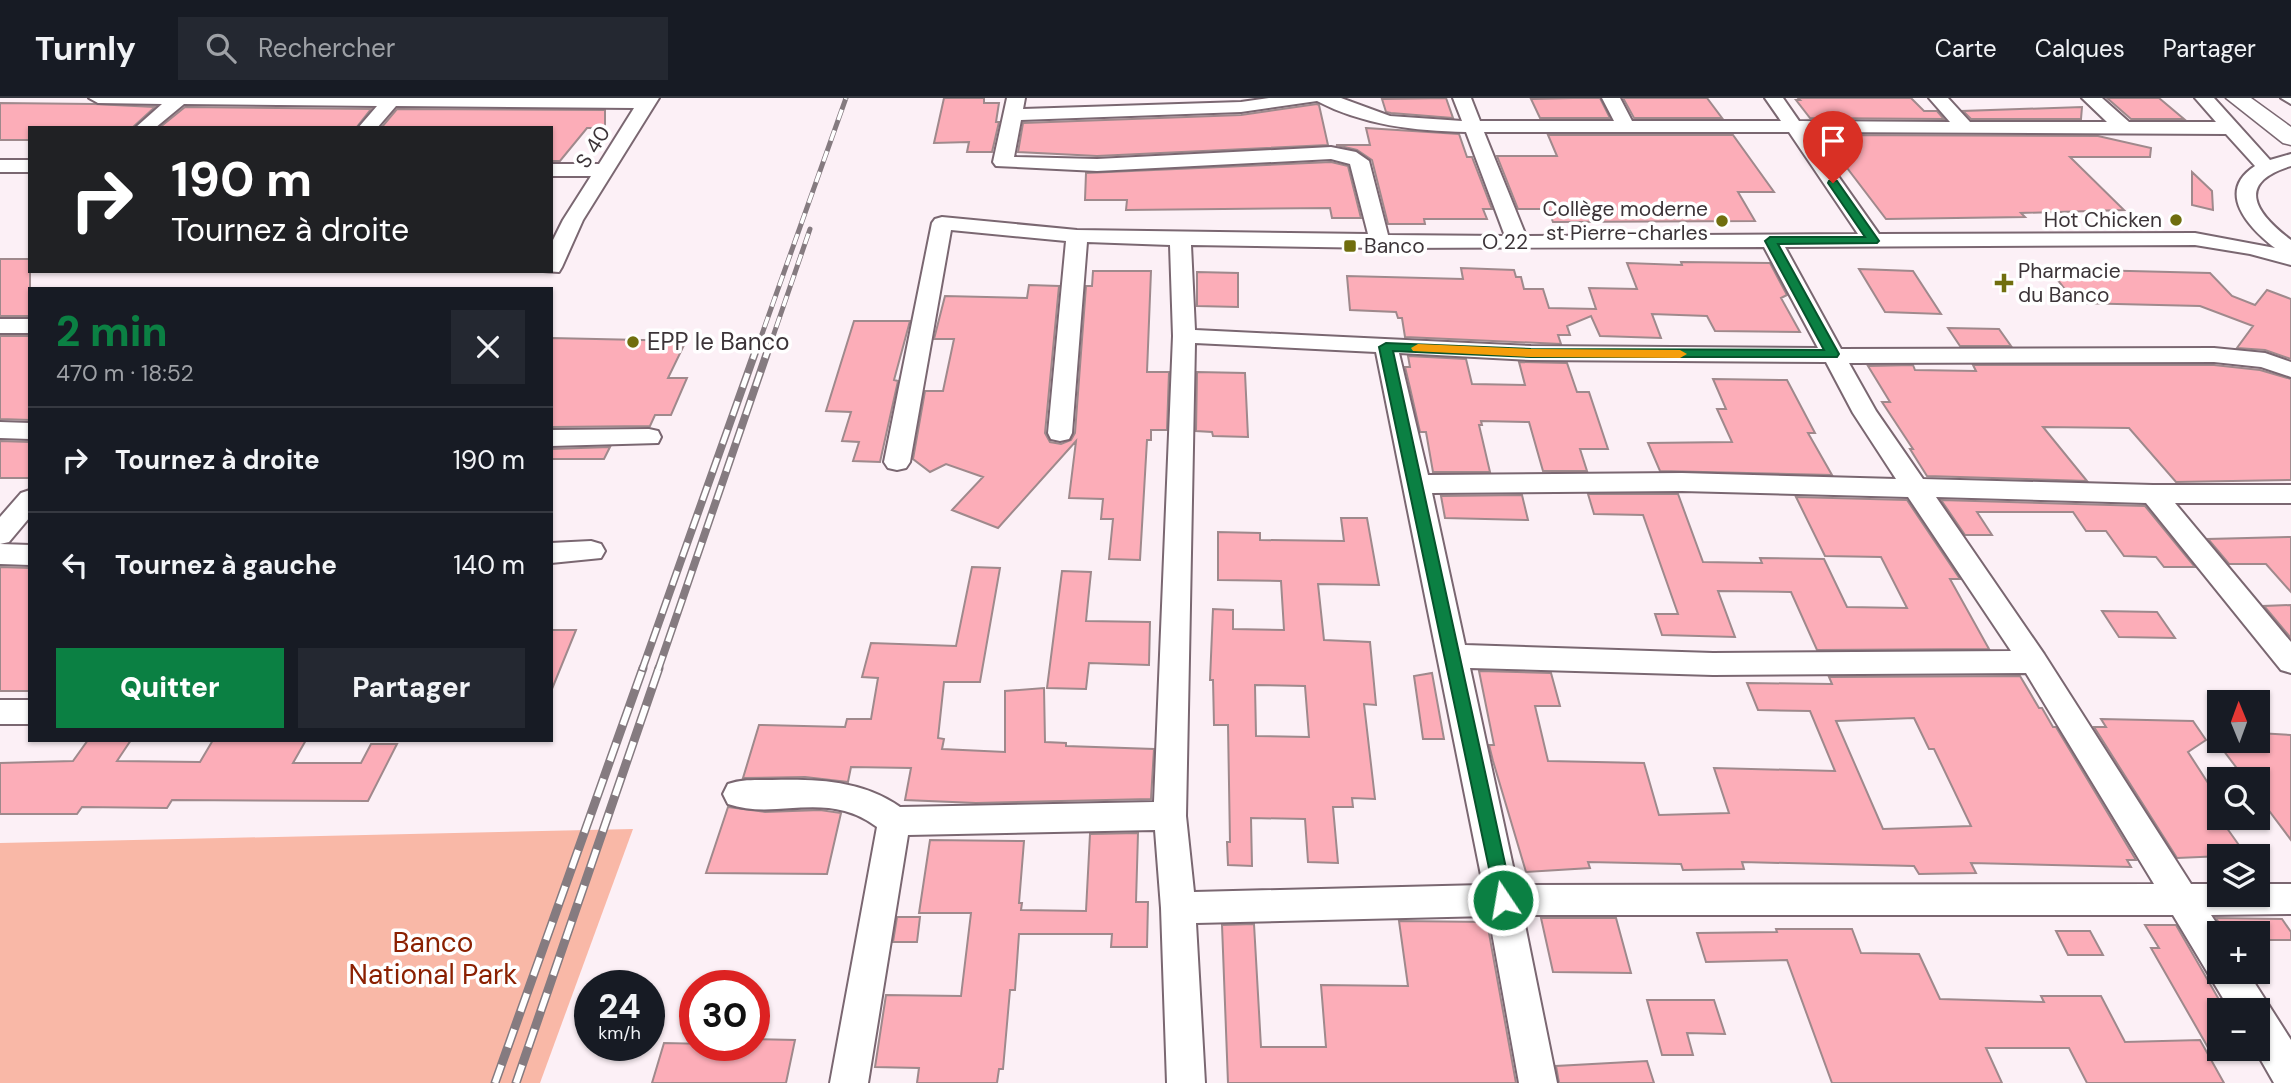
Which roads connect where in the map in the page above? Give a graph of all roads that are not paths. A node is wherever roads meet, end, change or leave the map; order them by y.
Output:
1 (98, 98) edge
2 (1082, 98) edge
3 (1310, 98) edge
4 (1324, 98) edge
5 (1462, 98) edge
6 (1611, 98) edge
7 (1774, 98) edge
8 (1938, 98) edge
9 (2091, 98) edge
10 (2236, 98) edge
11 (2271, 98) edge
12 (178, 99) edge
13 (2205, 99) edge
14 (392, 100) edge
15 (648, 101) edge
16 (1014, 107) edge
17 (1113, 112) junction
18 (2291, 113) edge
19 (1793, 125) junction
20 (146, 126) edge
21 (369, 126) edge
22 (1473, 126) junction
23 (1626, 127) junction
24 (2123, 127) junction
25 (1966, 128) junction
26 (2231, 128) junction
27 (2291, 138) edge
28 (2291, 160) edge
29 (0, 166) edge
30 (28, 166) edge
31 (2266, 167) junction
32 (553, 170) edge
33 (606, 170) junction
34 (2248, 207) junction
35 (1077, 236) junction
36 (1180, 239) junction
37 (2194, 239) junction
38 (1770, 241) junction
39 (1873, 241) junction
40 (1380, 242) junction
41 (1518, 242) junction
42 (2291, 250) edge
43 (2291, 259) edge
44 (553, 263) edge
45 (0, 326) edge
46 (28, 326) edge
47 (1184, 336) junction
48 (1386, 347) junction
49 (1832, 354) junction
50 (2291, 370) edge
51 (0, 430) edge
52 (28, 431) edge
53 (1060, 433) dead end
54 (649, 437) dead end
55 (553, 438) edge
56 (897, 462) dead end
57 (1416, 484) junction
58 (1916, 487) junction
59 (2153, 494) junction
60 (2291, 494) edge
61 (28, 501) edge
62 (0, 535) edge
63 (591, 551) dead end
64 (553, 553) edge
65 (0, 554) edge
66 (28, 555) edge
67 (1453, 656) junction
68 (2289, 658) edge
69 (2034, 662) junction
70 (0, 712) edge
71 (28, 712) edge
72 (739, 794) dead end
73 (1170, 816) junction
74 (894, 821) junction
75 (2182, 898) junction
76 (2291, 899) edge
77 (1503, 900) junction
78 (1178, 908) junction
79 (2207, 939) edge
80 (2270, 1040) edge
81 (2291, 1075) edge
82 (849, 1083) edge
83 (1186, 1083) edge
84 (1538, 1083) edge

1 - 12 street
2 - 17 street
3 - 17 street
4 - 22 street
5 - 22 street
6 - 23 street
7 - 19 street
8 - 25 street
9 - 24 street
10 - 27 main road
11 - 18 main road
12 - 14 street
12 - 20 street
13 - 26 street
14 - 15 street
14 - 21 street
15 - 33 street, S 40
16 - 17 street
16 - 40 street
19 - 23 street
19 - 25 street
19 - 39 street
22 - 23 street
22 - 41 street
24 - 25 street
24 - 26 street
26 - 31 street
28 - 31 street
29 - 30 street
31 - 34 street
32 - 33 street
33 - 44 street, S 40
34 - 37 street
34 - 42 street
35 - 36 street, O 22
35 - 53 street
35 - 56 street, O 22
36 - 40 street, O 22
36 - 47 street
37 - 39 street, O 22
37 - 43 street
38 - 39 street, O 22
38 - 41 street, O 22
38 - 49 street
40 - 41 street, O 22
45 - 46 street
47 - 48 street
47 - 73 street
48 - 49 street
48 - 57 street
49 - 50 street
49 - 58 street
51 - 52 street
54 - 55 street
57 - 58 street
57 - 67 street
58 - 59 street
58 - 69 street
59 - 60 street
59 - 68 street
61 - 62 street
63 - 64 street
65 - 66 street
67 - 69 street
67 - 77 street
69 - 75 street
70 - 71 street
72 - 74 street
73 - 74 street
73 - 78 street
74 - 82 street
75 - 76 street
75 - 77 street
75 - 79 street
77 - 78 street
77 - 84 street
78 - 83 street
80 - 81 street

